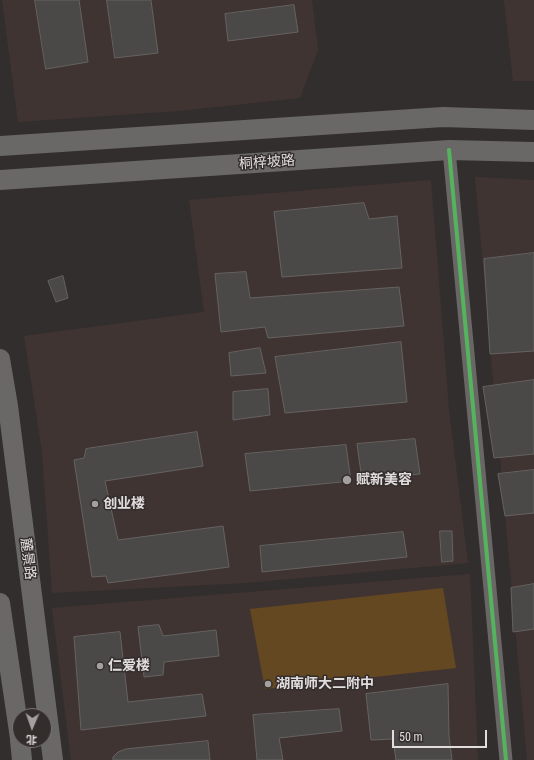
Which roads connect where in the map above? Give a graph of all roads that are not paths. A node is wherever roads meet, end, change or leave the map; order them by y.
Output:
1 (534, 120) edge
2 (0, 146) edge
3 (449, 150) junction
4 (534, 152) edge
5 (0, 180) edge
6 (0, 359) edge
7 (0, 603) edge
8 (15, 708) edge
9 (21, 748) edge
10 (22, 760) edge
11 (53, 760) edge
12 (506, 760) edge

1 - 2 main road
3 - 4 main road, 桐梓坡路
3 - 5 main road, 桐梓坡路
3 - 12 street
6 - 11 main road, 麓景路
7 - 8 main road
9 - 10 main road

